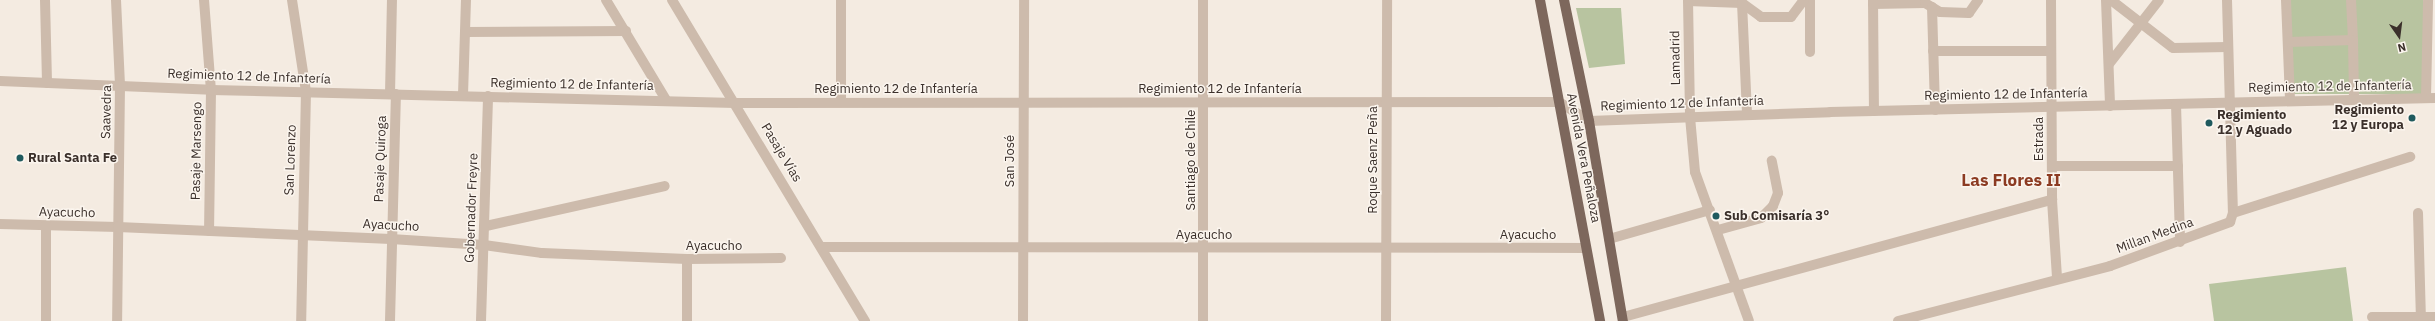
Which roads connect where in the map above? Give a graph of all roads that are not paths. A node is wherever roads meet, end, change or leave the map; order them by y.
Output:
1 (45, 0) edge
2 (116, 0) edge
3 (204, 0) edge
4 (292, 0) edge
5 (392, 0) edge
6 (466, 0) edge
7 (606, 0) edge
8 (672, 0) edge
9 (840, 0) edge
10 (1024, 0) edge
11 (1203, 0) edge
12 (1387, 0) edge
13 (1540, 0) edge
14 (1564, 0) edge
15 (1804, 0) edge
16 (1810, 0) edge
17 (1978, 0) edge
18 (2051, 0) edge
19 (2106, 0) edge
20 (2111, 0) edge
21 (2159, 0) edge
22 (2227, 0) edge
23 (2286, 0) edge
24 (2351, 0) edge
25 (1688, 1) edge
26 (2430, 1) edge
27 (1873, 2) edge
28 (1742, 3) junction
29 (1932, 7) junction
30 (2139, 23) junction
31 (626, 31) junction
32 (465, 32) junction
33 (2353, 40) junction
34 (2288, 42) junction
35 (2228, 47) junction
36 (1933, 51) junction
37 (2051, 51) junction
38 (1810, 52) dead end
39 (2109, 64) junction
40 (0, 81) edge
41 (47, 83) junction
42 (120, 86) junction
43 (211, 90) junction
44 (306, 92) junction
45 (393, 94) junction
46 (463, 95) junction
47 (488, 96) junction
48 (2430, 98) edge
49 (666, 100) junction
50 (2290, 100) junction
51 (2354, 100) junction
52 (841, 102) junction
53 (1023, 102) junction
54 (1204, 102) junction
55 (1387, 102) junction
56 (1559, 102) junction
57 (2230, 102) junction
58 (735, 103) junction
59 (2176, 104) junction
60 (2110, 106) junction
61 (2052, 107) junction
62 (1935, 110) junction
63 (1874, 111) junction
64 (1747, 114) junction
65 (1690, 117) junction
66 (1589, 121) junction
67 (2410, 157) dead end
68 (1772, 161) dead end
69 (2052, 166) junction
70 (2178, 166) junction
71 (665, 186) dead end
72 (2052, 200) junction
73 (1710, 210) junction
74 (2233, 213) junction
75 (2418, 213) dead end
76 (0, 224) edge
77 (46, 226) junction
78 (486, 226) junction
79 (118, 227) junction
80 (1718, 230) junction
81 (209, 231) junction
82 (302, 236) junction
83 (391, 239) junction
84 (1609, 239) junction
85 (2180, 242) junction
86 (484, 245) junction
87 (822, 247) junction
88 (1023, 248) junction
89 (1203, 248) junction
90 (1586, 248) junction
91 (1386, 249) junction
92 (781, 258) dead end
93 (686, 259) junction
94 (2057, 278) junction
95 (1737, 286) junction
96 (2372, 317) dead end
97 (2435, 317) edge
98 (1623, 319) edge
99 (2421, 319) edge
100 (46, 321) edge
101 (117, 321) edge
102 (301, 321) edge
103 (390, 321) edge
104 (481, 321) edge
105 (687, 321) edge
106 (865, 321) edge
107 (1023, 321) edge
108 (1203, 321) edge
109 (1386, 321) edge
110 (1600, 321) edge
111 (1749, 321) edge
112 (1898, 321) edge

1 - 41 street
2 - 42 street, Saavedra
3 - 43 street, Pasaje Marsengo
4 - 44 street, San Lorenzo
5 - 45 street, Pasaje Quiroga
6 - 32 street
7 - 31 street
8 - 58 street, Pasaje Vías
9 - 52 street
10 - 53 street, San José
11 - 54 street, Santiago de Chile
12 - 55 street, Roque Saenz Peña
13 - 56 main road, Avenida Vera Peñaloza
14 - 66 main road, Avenida Vera Peñaloza
15 - 28 street
16 - 38 street
17 - 29 street
18 - 37 street, Estrada
19 - 39 street
20 - 30 street
21 - 30 street
22 - 35 street
23 - 34 street
24 - 33 street
25 - 28 street
25 - 65 street, Lamadrid
26 - 48 street
27 - 29 street
27 - 63 street
28 - 64 street
29 - 36 street
30 - 35 street
30 - 39 street
31 - 32 street
31 - 49 street
32 - 46 street
33 - 34 street
33 - 51 street
34 - 50 street
35 - 57 street
36 - 37 street
36 - 62 street
37 - 61 street, Estrada
39 - 60 street
40 - 41 street, Regimiento 12 de Infantería
41 - 42 street, Regimiento 12 de Infantería
42 - 43 street, Regimiento 12 de Infantería
42 - 79 street, Saavedra
43 - 44 street, Regimiento 12 de Infantería
43 - 81 street, Pasaje Marsengo
44 - 45 street, Regimiento 12 de Infantería
44 - 82 street, San Lorenzo
45 - 46 street, Regimiento 12 de Infantería
45 - 83 street, Pasaje Quiroga
46 - 47 street, Regimiento 12 de Infantería
47 - 49 street, Regimiento 12 de Infantería
47 - 78 street, Gobernador Freyre
48 - 51 street, Regimiento 12 de Infantería
49 - 58 street, Regimiento 12 de Infantería
50 - 51 street, Regimiento 12 de Infantería
50 - 57 street, Regimiento 12 de Infantería
52 - 53 street, Regimiento 12 de Infantería
52 - 58 street, Regimiento 12 de Infantería
53 - 54 street, Regimiento 12 de Infantería
53 - 88 street, San José
54 - 55 street, Regimiento 12 de Infantería
54 - 89 street, Santiago de Chile
55 - 56 street, Regimiento 12 de Infantería
55 - 91 street, Roque Saenz Peña
56 - 66 street, Regimiento 12 de Infantería
56 - 90 main road, Avenida Vera Peñaloza
57 - 59 street, Regimiento 12 de Infantería
57 - 74 street
58 - 87 street, Pasaje Vías
59 - 60 street, Regimiento 12 de Infantería
59 - 70 street
60 - 61 street, Regimiento 12 de Infantería
61 - 62 street, Regimiento 12 de Infantería
61 - 69 street, Estrada
62 - 63 street, Regimiento 12 de Infantería
63 - 64 street, Regimiento 12 de Infantería
64 - 65 street, Regimiento 12 de Infantería
65 - 66 street, Regimiento 12 de Infantería
65 - 73 street, Lamadrid
66 - 84 main road, Avenida Vera Peñaloza
67 - 74 street, Millan Medina
68 - 80 street
69 - 70 street
69 - 72 street, Estrada
70 - 85 street
71 - 78 street
72 - 94 street, Estrada
72 - 95 street
73 - 80 street, Lamadrid
73 - 84 street
74 - 85 street, Millan Medina
75 - 99 street
76 - 77 street, Ayacucho
77 - 79 street, Ayacucho
77 - 100 street
78 - 86 street, Gobernador Freyre
79 - 81 street, Ayacucho
79 - 101 street, Saavedra
80 - 95 street, Lamadrid
81 - 82 street, Ayacucho
82 - 83 street, Ayacucho
82 - 102 street, San Lorenzo
83 - 86 street, Ayacucho
83 - 103 street, Pasaje Quiroga
84 - 98 main road, Avenida Vera Peñaloza
85 - 94 street, Millan Medina
86 - 93 street, Ayacucho
86 - 104 street, Gobernador Freyre
87 - 88 street, Ayacucho
87 - 106 street, Pasaje Vías
88 - 89 street, Ayacucho
88 - 107 street, San José
89 - 91 street, Ayacucho
89 - 108 street, Santiago de Chile
90 - 91 street, Ayacucho
90 - 110 main road, Avenida Vera Peñaloza
91 - 109 street, Roque Saenz Peña
92 - 93 street, Ayacucho
93 - 105 street
94 - 112 street, Millan Medina
95 - 98 street
95 - 111 street, Lamadrid
96 - 99 street
97 - 99 street

